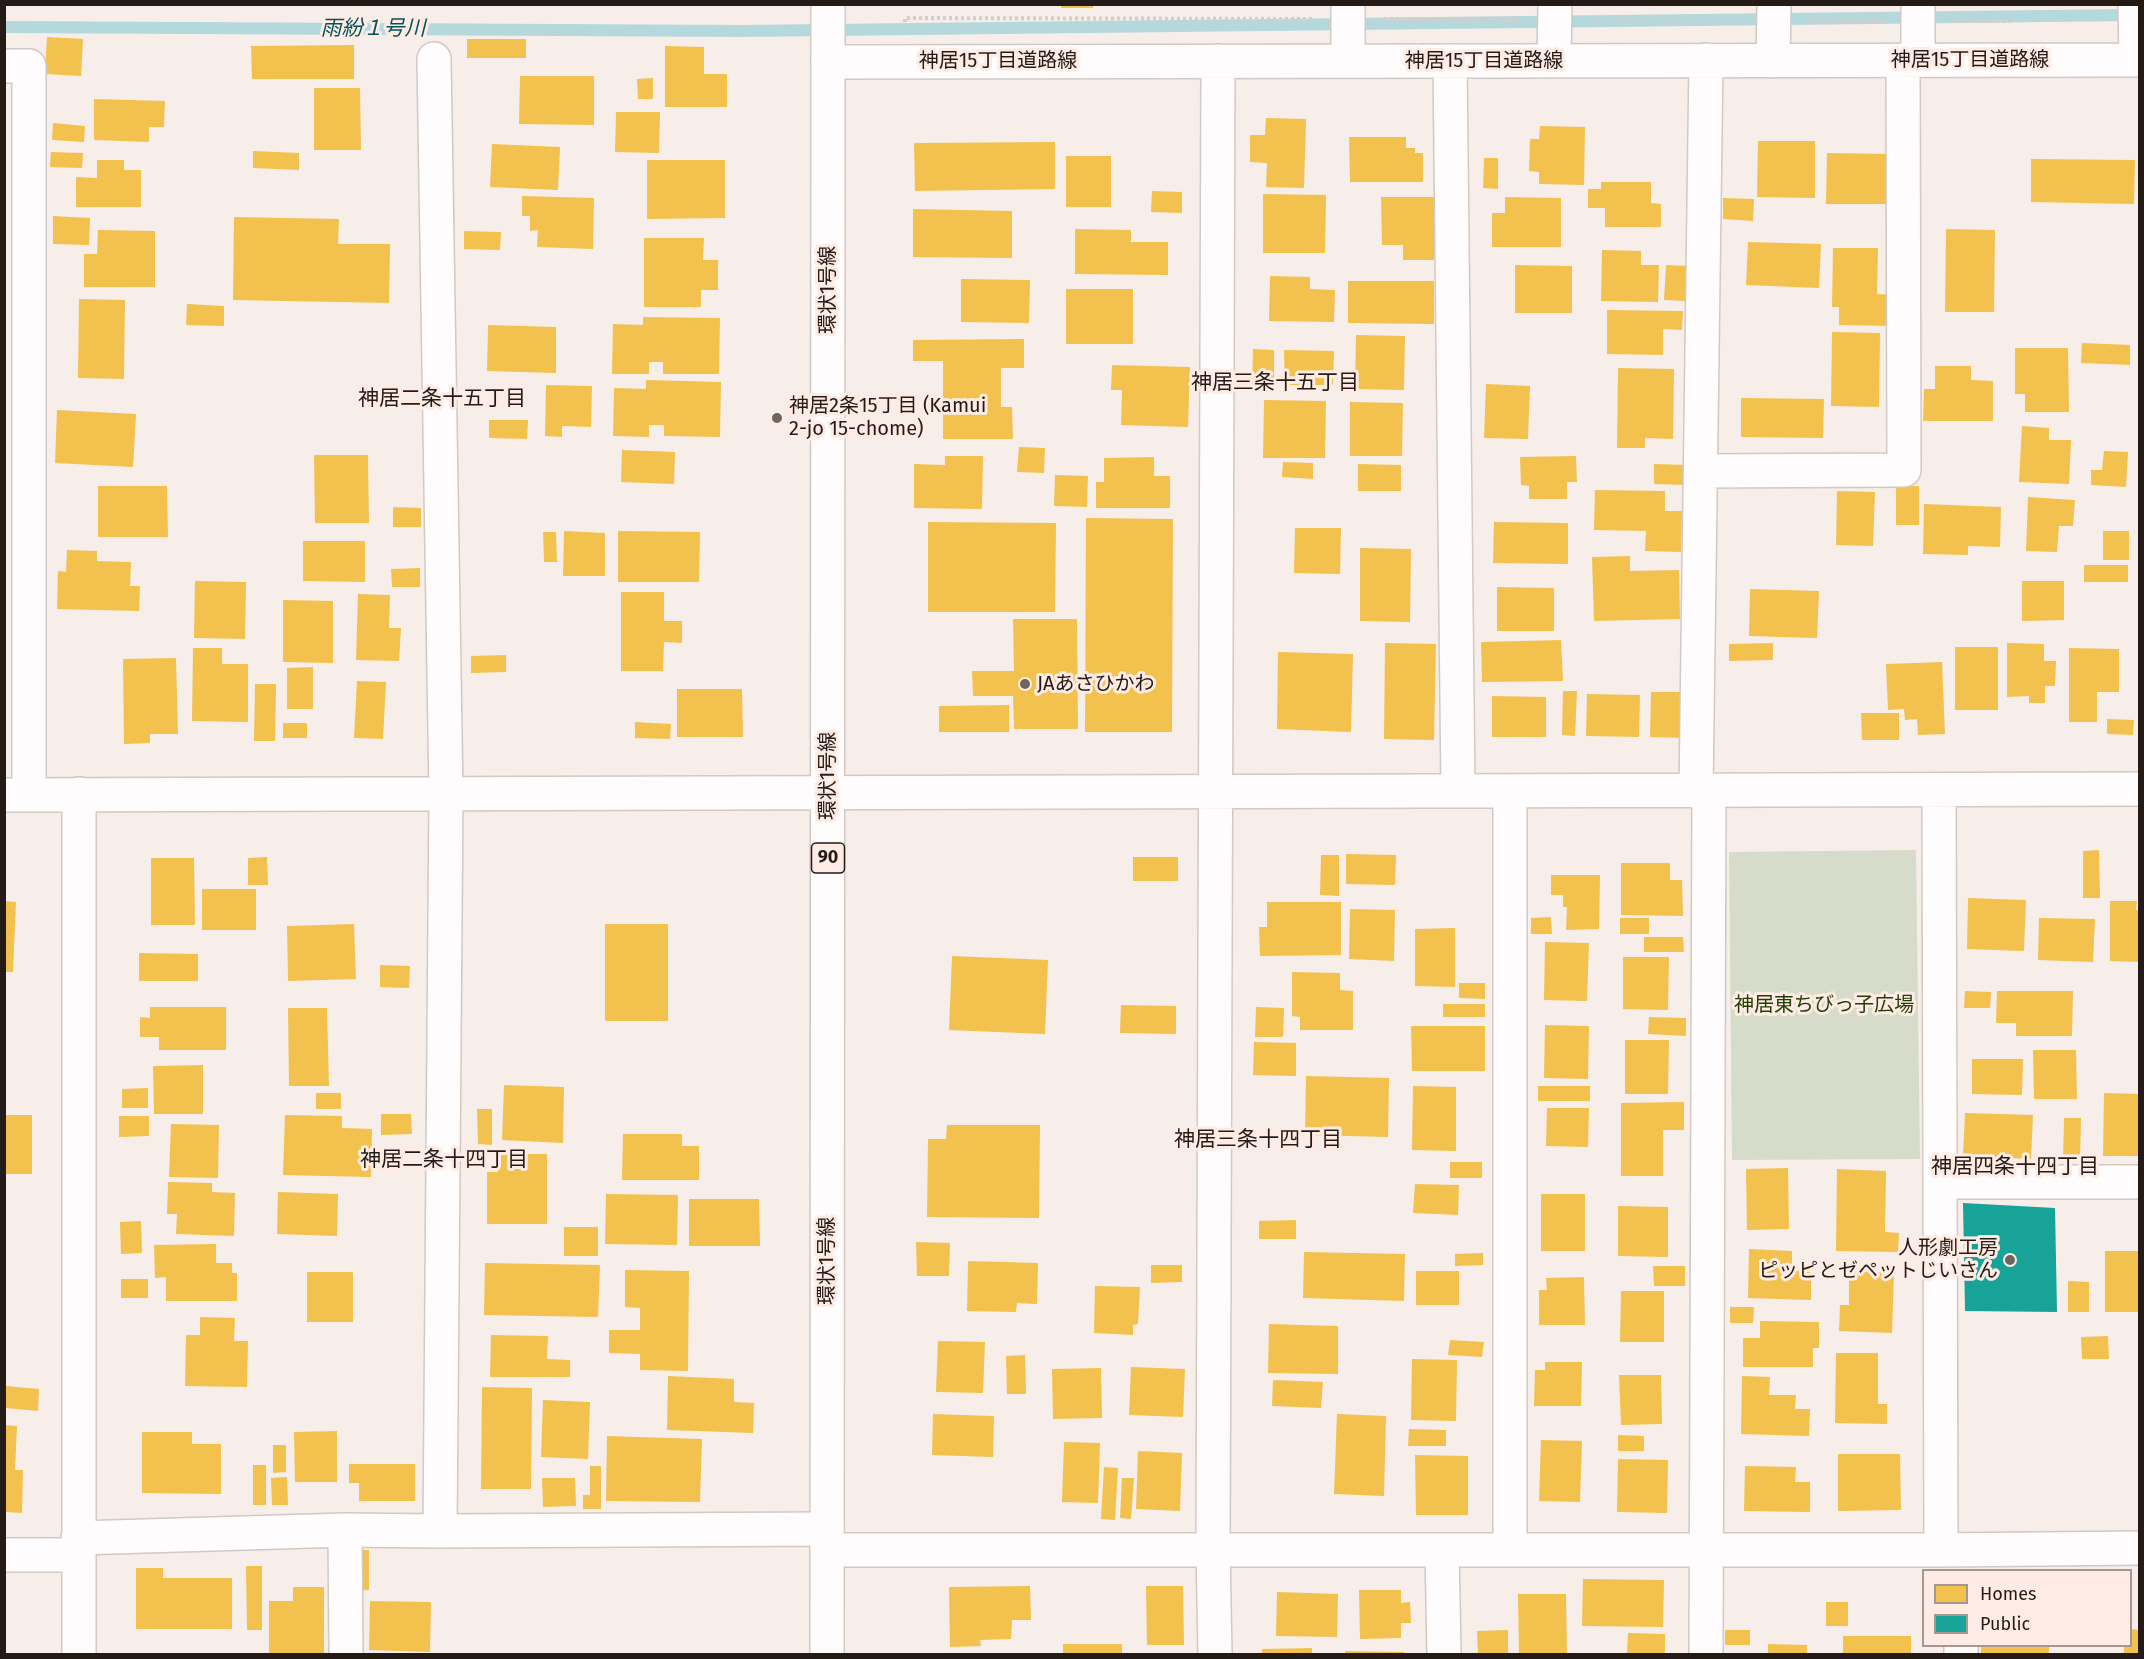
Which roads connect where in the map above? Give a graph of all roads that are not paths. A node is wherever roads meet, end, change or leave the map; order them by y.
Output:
1 (828, 4) edge
2 (1348, 4) edge
3 (1555, 4) edge
4 (1774, 4) edge
5 (1917, 4) edge
6 (2135, 4) edge
7 (434, 59) dead end
8 (1554, 60) junction
9 (1706, 60) junction
10 (1911, 60) junction
11 (2138, 60) edge
12 (1218, 61) junction
13 (1348, 61) junction
14 (1450, 61) junction
15 (1773, 61) junction
16 (828, 62) junction
17 (4, 66) edge
18 (1701, 471) junction
19 (2139, 789) edge
20 (1939, 790) junction
21 (1458, 791) junction
22 (1510, 791) junction
23 (1703, 791) junction
24 (1216, 792) junction
25 (828, 793) junction
26 (446, 794) junction
27 (16, 795) edge
28 (79, 795) junction
29 (1940, 1182) junction
30 (2139, 1182) edge
31 (345, 1530) junction
32 (440, 1532) junction
33 (827, 1540) junction
34 (79, 1547) junction
35 (2139, 1548) edge
36 (1213, 1550) junction
37 (1510, 1550) junction
38 (1706, 1550) junction
39 (1442, 1551) junction
40 (4, 1555) edge
41 (1955, 1557) edge
42 (79, 1654) edge
43 (346, 1654) edge
44 (826, 1654) edge
45 (1215, 1654) edge
46 (1444, 1654) edge
47 (1706, 1654) edge

1 - 16 street, 環状1号線 / 90
2 - 13 street
3 - 8 street
4 - 15 street
5 - 10 street
6 - 11 street
7 - 26 street
8 - 9 street, 神居15丁目道路線
8 - 14 street, 神居15丁目道路線
9 - 15 street, 神居15丁目道路線
9 - 18 street
10 - 11 street, 神居15丁目道路線
10 - 15 street, 神居15丁目道路線
10 - 18 street
12 - 13 street, 神居15丁目道路線
12 - 16 street, 神居15丁目道路線
12 - 24 street
13 - 14 street, 神居15丁目道路線
14 - 21 street
16 - 25 street, 環状1号線 / 90
17 - 27 street
18 - 23 street
19 - 20 street
20 - 23 street
20 - 29 street
21 - 22 street
21 - 24 street
22 - 23 street
22 - 37 street
23 - 38 street
24 - 25 street
24 - 36 street
25 - 26 street
25 - 33 street, 環状1号線 / 90
26 - 28 street
26 - 32 street
27 - 28 street
28 - 34 street
29 - 30 street
29 - 41 street
31 - 32 street
31 - 34 street
31 - 43 street
32 - 33 street
33 - 36 street
33 - 44 street, 環状1号線 / 90
34 - 40 street
34 - 42 street
35 - 41 street
36 - 39 street
36 - 45 street
37 - 38 street
37 - 39 street
38 - 41 street
38 - 47 street
39 - 46 street

